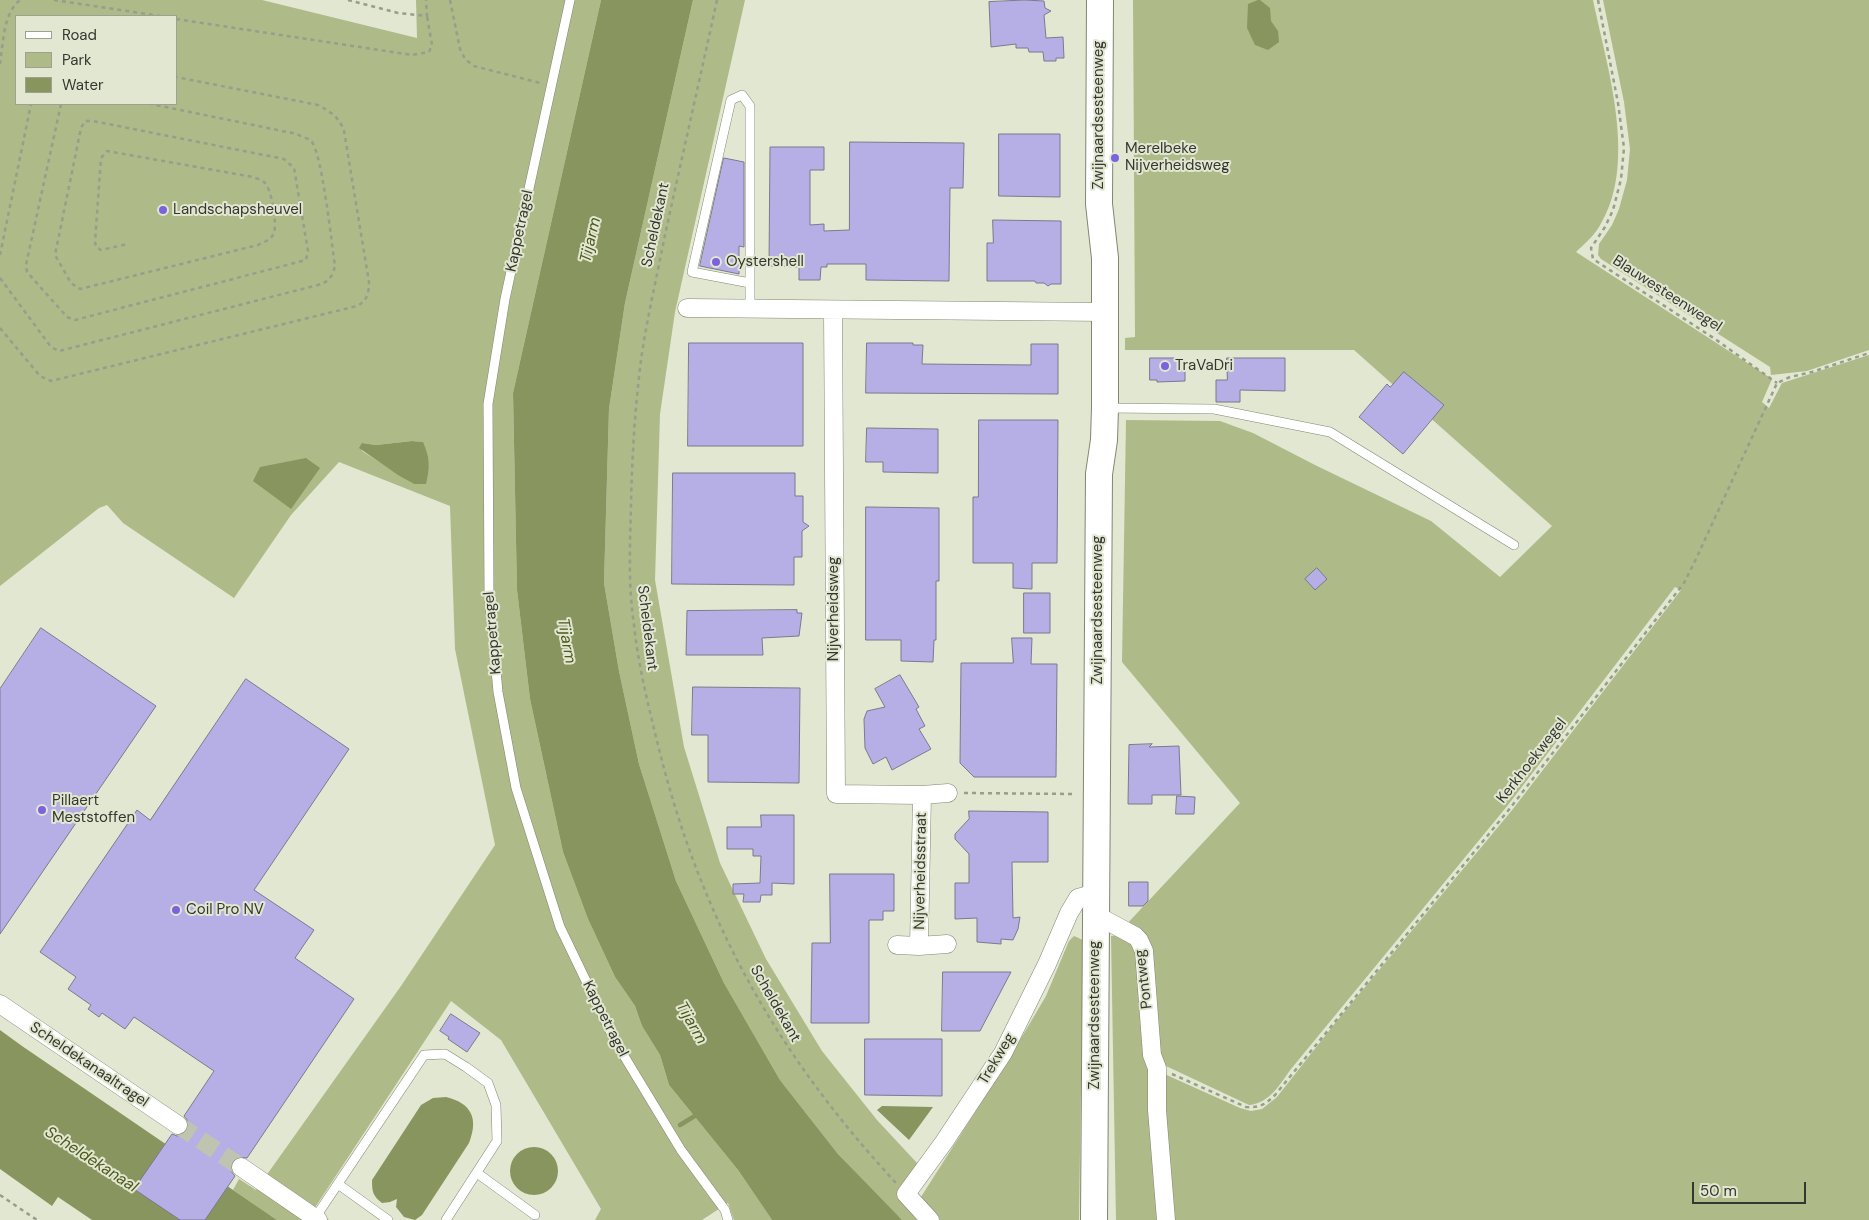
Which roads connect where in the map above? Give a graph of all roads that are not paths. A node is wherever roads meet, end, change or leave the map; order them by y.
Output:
1 (570, 0) edge
2 (1100, 0) edge
3 (750, 283) junction
4 (687, 308) dead end
5 (750, 309) junction
6 (833, 311) junction
7 (1105, 312) junction
8 (1105, 408) junction
9 (1514, 546) dead end
10 (948, 793) road end
11 (922, 795) junction
12 (1096, 904) junction
13 (947, 944) dead end
14 (897, 945) dead end
15 (919, 946) junction
16 (0, 1004) edge
17 (178, 1125) tunnel mouth
18 (241, 1168) tunnel mouth
19 (477, 1173) junction
20 (338, 1184) junction
21 (535, 1215) dead end
22 (316, 1219) edge
23 (388, 1220) edge
24 (446, 1220) edge
25 (728, 1220) edge
26 (930, 1220) edge
27 (1094, 1220) edge
28 (1166, 1220) edge

1 - 25 lane, Kappetragel
2 - 7 main road, Zwijnaardsesteenweg
3 - 3 lane
3 - 5 lane
4 - 5 street
5 - 6 street
6 - 7 street
6 - 11 street, Nijverheidsweg
7 - 8 main road, Zwijnaardsesteenweg
8 - 9 lane
8 - 12 main road, Zwijnaardsesteenweg
10 - 11 street, Nijverheidsweg
11 - 15 street, Nijverheidsstraat
12 - 26 street, Trekweg
12 - 27 main road, Zwijnaardsesteenweg
12 - 28 street, Pontweg
13 - 15 street
14 - 15 street
16 - 17 street, Scheldekanaaltragel
18 - 22 street
19 - 20 lane
19 - 21 lane
19 - 24 lane
20 - 22 lane
20 - 23 lane

